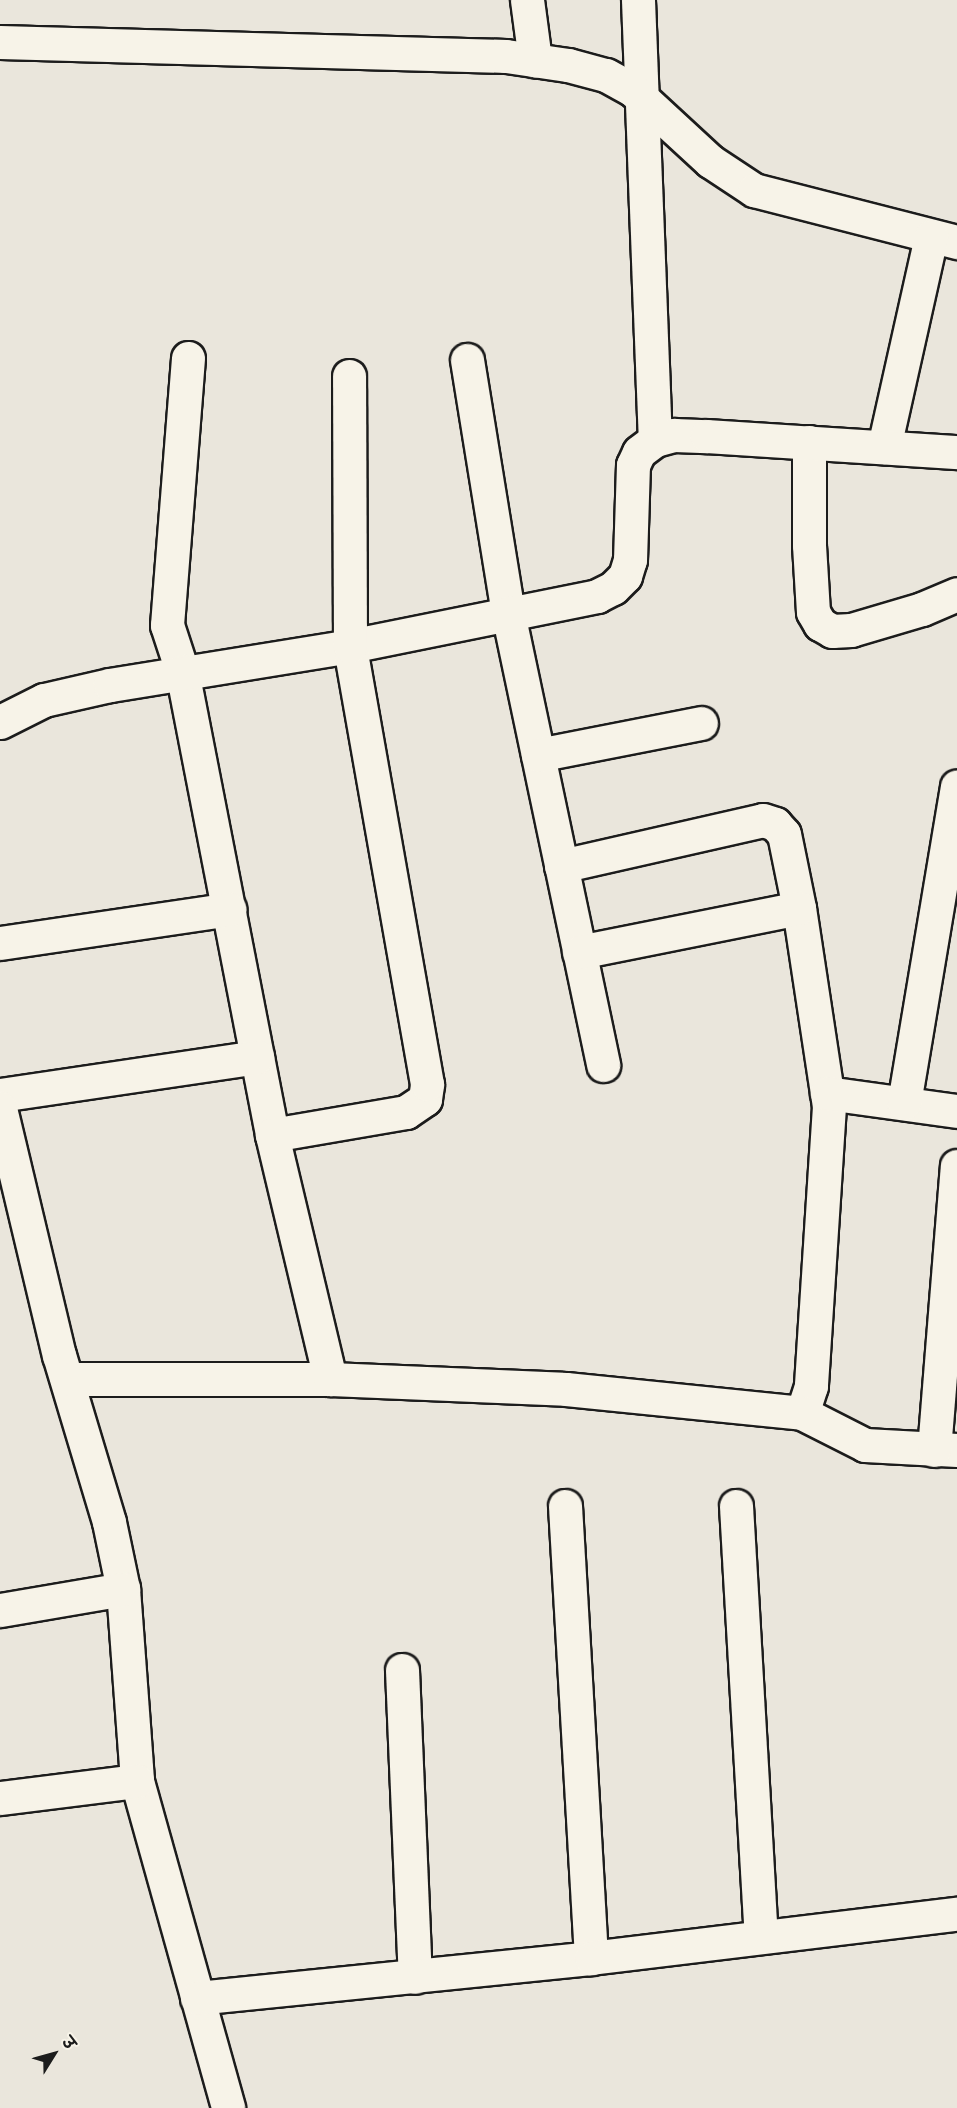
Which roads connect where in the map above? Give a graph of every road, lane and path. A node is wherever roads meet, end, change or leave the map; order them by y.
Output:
1 (527, 0) edge
2 (638, 0) edge
3 (0, 42) edge
4 (535, 60) junction
5 (641, 96) junction
6 (944, 239) edge
7 (188, 358) dead end
8 (467, 360) dead end
9 (349, 376) dead end
10 (655, 440) junction
11 (809, 442) junction
12 (884, 447) junction
13 (957, 452) edge
14 (957, 594) edge
15 (508, 613) junction
16 (350, 646) junction
17 (182, 671) junction
18 (0, 722) edge
19 (701, 723) dead end
20 (538, 755) junction
21 (957, 786) edge
22 (561, 866) junction
23 (799, 908) junction
24 (229, 909) junction
25 (0, 943) edge
26 (579, 952) junction
27 (257, 1057) junction
28 (603, 1065) dead end
29 (827, 1093) junction
30 (0, 1095) edge
31 (904, 1103) junction
32 (0, 1108) edge
33 (957, 1111) edge
34 (272, 1135) junction
35 (957, 1166) edge
36 (330, 1379) junction
37 (68, 1380) junction
38 (802, 1413) junction
39 (945, 1450) edge
40 (565, 1506) dead end
41 (735, 1506) dead end
42 (123, 1589) junction
43 (0, 1610) edge
44 (402, 1670) dead end
45 (137, 1781) junction
46 (0, 1798) edge
47 (957, 1914) edge
48 (761, 1935) junction
49 (591, 1958) junction
50 (415, 1977) junction
51 (197, 1998) junction
52 (228, 2108) edge

1 - 4 street
2 - 5 street
3 - 4 street
4 - 5 street
5 - 6 street
5 - 10 street
6 - 12 street
7 - 17 street
8 - 15 street
9 - 16 street
10 - 11 street
10 - 15 street
11 - 12 street
11 - 14 street
12 - 13 street
15 - 16 street
15 - 20 street
16 - 17 street
16 - 34 street
17 - 18 street
17 - 24 street
19 - 20 street
20 - 22 street
21 - 31 street
22 - 23 street
22 - 26 street
23 - 26 street
23 - 29 street
24 - 25 street
24 - 27 street
26 - 28 street
27 - 30 street
27 - 34 street
29 - 31 street
29 - 38 street
31 - 33 street
32 - 37 street
34 - 36 street
35 - 39 street
36 - 37 street
36 - 38 street
37 - 42 street
38 - 39 street
40 - 49 street
41 - 48 street
42 - 43 street
42 - 45 street
44 - 50 street
45 - 46 street
45 - 51 street
47 - 48 street
48 - 49 street
49 - 50 street
50 - 51 street
51 - 52 street

